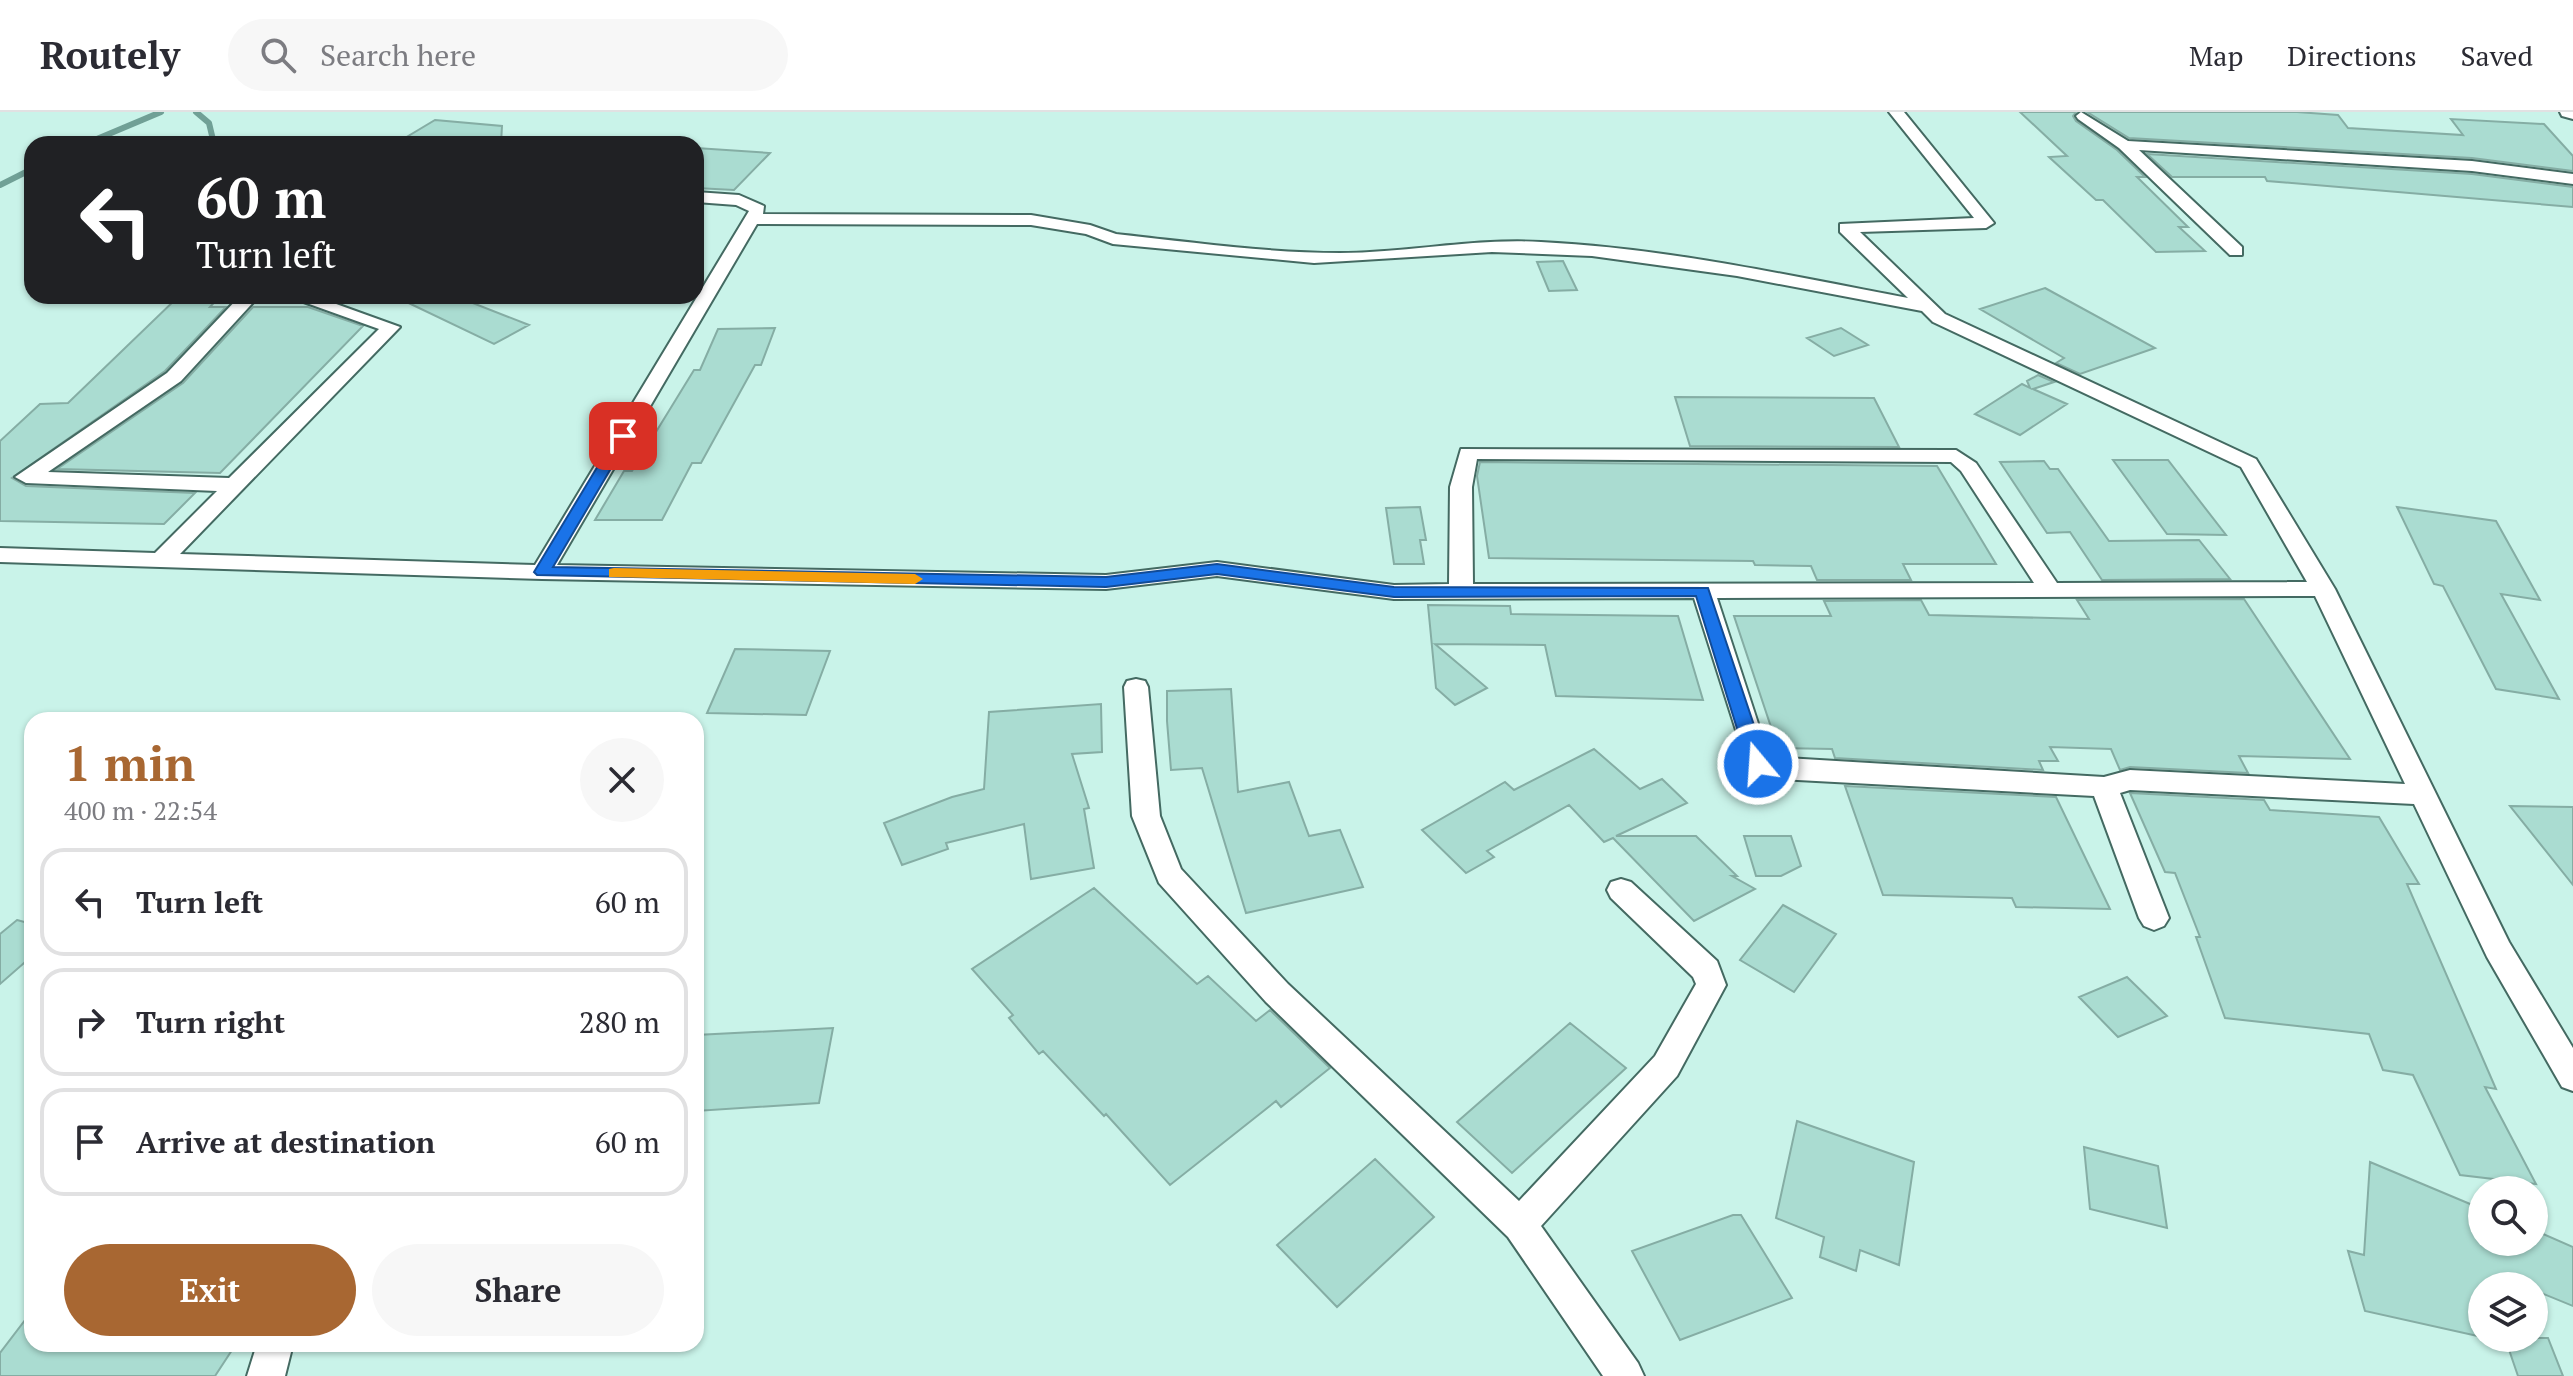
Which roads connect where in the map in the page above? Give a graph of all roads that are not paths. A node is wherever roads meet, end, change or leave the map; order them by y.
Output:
1 (1896, 112) edge
2 (2083, 116) dead end
3 (2124, 145) junction
4 (2573, 179) edge
5 (704, 198) edge
6 (752, 219) junction
7 (2236, 251) dead end
8 (704, 300) edge
9 (242, 304) edge
10 (321, 304) edge
11 (701, 304) edge
12 (1928, 307) junction
13 (233, 485) junction
14 (0, 555) edge
15 (159, 562) junction
16 (542, 572) junction
17 (2323, 589) junction
18 (2050, 590) junction
19 (1703, 591) junction
20 (1461, 592) junction
21 (1136, 687) dead end
22 (2104, 787) junction
23 (2423, 795) junction
24 (1621, 890) dead end
25 (2154, 918) dead end
26 (2573, 1077) edge
27 (1520, 1225) junction
28 (273, 1352) edge
29 (266, 1376) edge
30 (1625, 1376) edge

1 - 12 street
2 - 3 street
3 - 4 street
3 - 7 street
5 - 6 street
6 - 8 street
6 - 12 street
9 - 13 street
10 - 13 street
11 - 16 street
12 - 17 street
13 - 15 street
14 - 15 street
15 - 16 street
16 - 20 street
17 - 18 street
17 - 23 street
18 - 19 street
18 - 20 street
19 - 20 street
19 - 22 street
21 - 27 street
22 - 23 street
22 - 25 street
23 - 26 street
24 - 27 street
27 - 30 street
28 - 29 street

